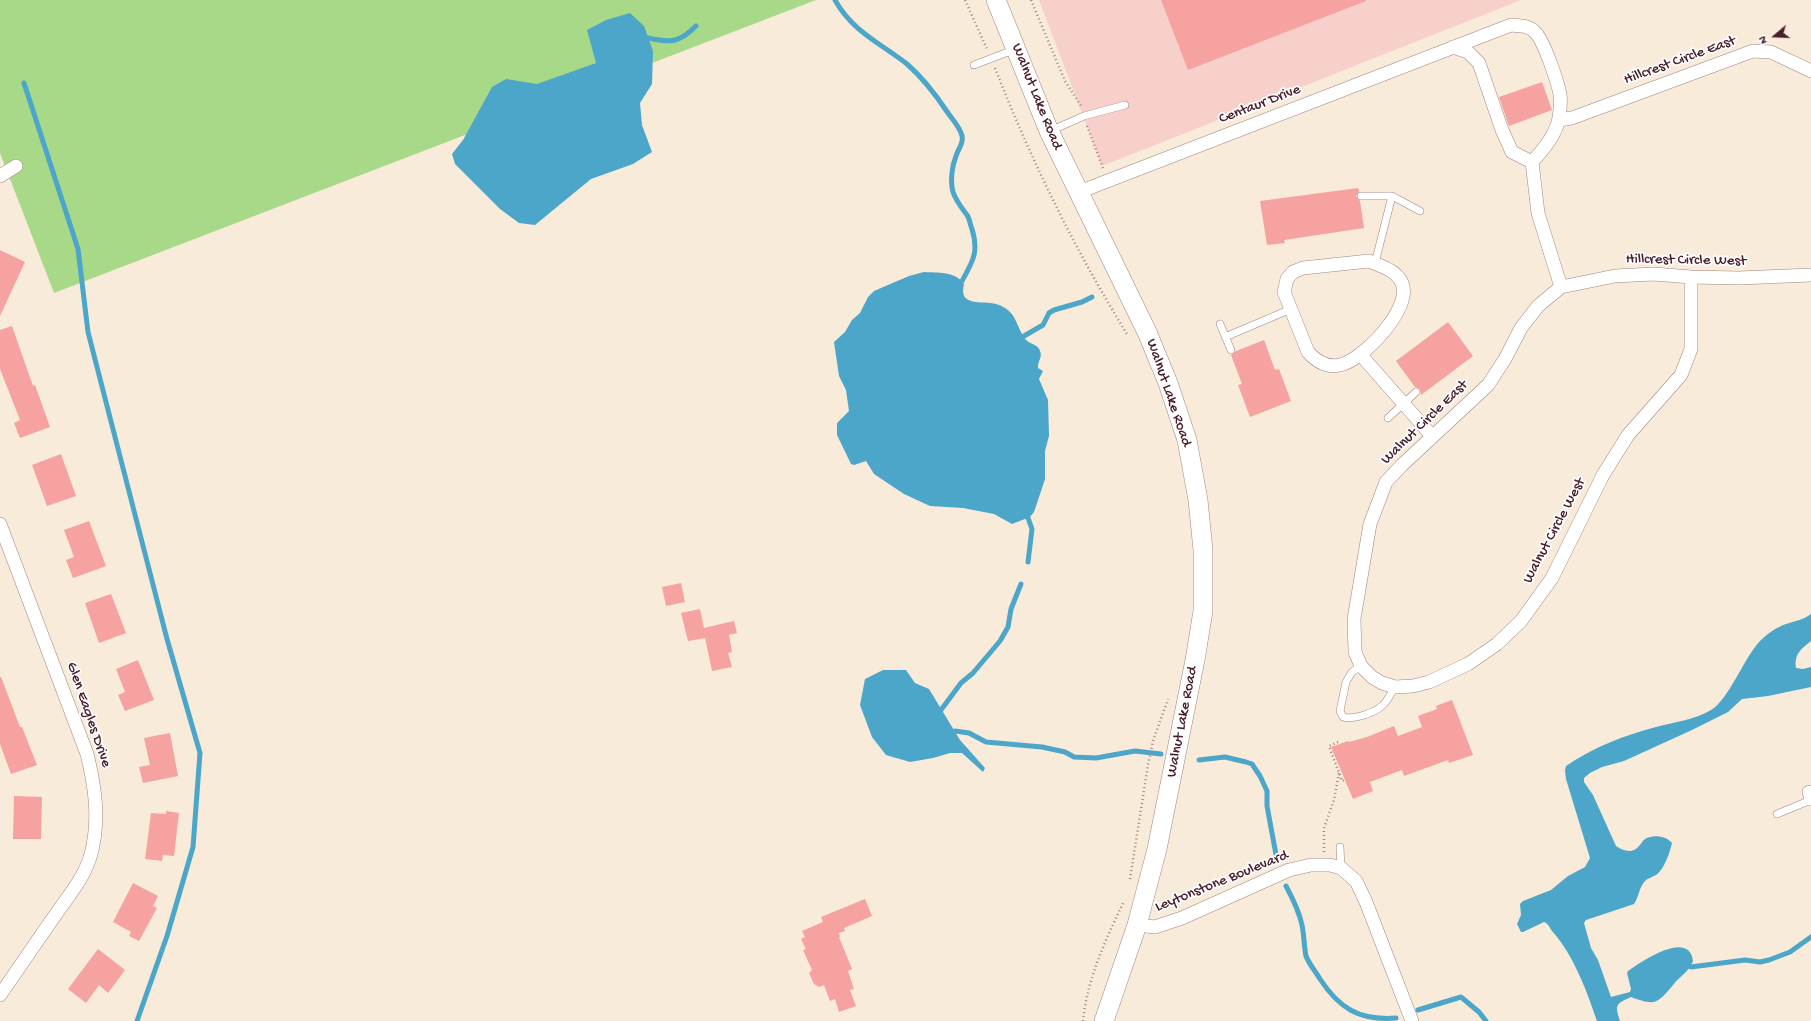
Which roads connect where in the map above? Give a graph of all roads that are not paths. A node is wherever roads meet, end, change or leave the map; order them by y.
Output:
1 (996, 0) edge
2 (1453, 47) junction
3 (1016, 48) junction
4 (974, 65) dead end
5 (1811, 71) edge
6 (1125, 105) dead end
7 (1559, 120) junction
8 (1049, 131) junction
9 (1532, 162) junction
10 (16, 166) dead end
11 (0, 176) edge
12 (1079, 192) junction
13 (1361, 196) dead end
14 (1392, 196) junction
15 (1420, 211) dead end
16 (1375, 263) junction
17 (1811, 275) edge
18 (1691, 277) junction
19 (1561, 287) junction
20 (1291, 309) junction
21 (1220, 324) dead end
22 (1225, 337) junction
23 (1230, 350) dead end
24 (1360, 354) junction
25 (1416, 392) dead end
26 (1404, 404) junction
27 (1388, 418) dead end
28 (1432, 436) junction
29 (0, 524) edge
30 (1361, 666) junction
31 (1395, 688) junction
32 (1810, 797) edge
33 (1777, 814) dead end
34 (1340, 847) dead end
35 (1341, 868) junction
36 (1137, 925) junction
37 (0, 995) edge
38 (1104, 1021) edge
39 (1412, 1021) edge

1 - 3 street, Walnut Lake Road
2 - 7 street, Centaur Drive
2 - 9 street
2 - 12 street, Centaur Drive
3 - 4 lane
3 - 8 street, Walnut Lake Road
5 - 7 street, Hillcrest Circle East
6 - 8 lane
7 - 9 street
8 - 12 street, Walnut Lake Road
9 - 19 street
10 - 11 street
12 - 36 street, Walnut Lake Road
13 - 14 lane
14 - 15 lane
14 - 16 lane
16 - 20 street
16 - 24 street
17 - 18 street, Hillcrest Circle West
18 - 19 street, Hillcrest Circle West
18 - 31 street, Walnut Circle West
19 - 28 street, Walnut Circle East
20 - 22 lane
20 - 24 street
21 - 22 lane
22 - 23 lane
24 - 26 street
25 - 26 lane
26 - 27 lane
26 - 28 street
28 - 30 street, Walnut Circle East
29 - 37 street, Glen Eagles Drive
30 - 31 street
30 - 31 lane
32 - 33 lane
34 - 35 lane
35 - 36 street, Leytonstone Boulevard
35 - 39 street
36 - 38 street, Walnut Lake Road

